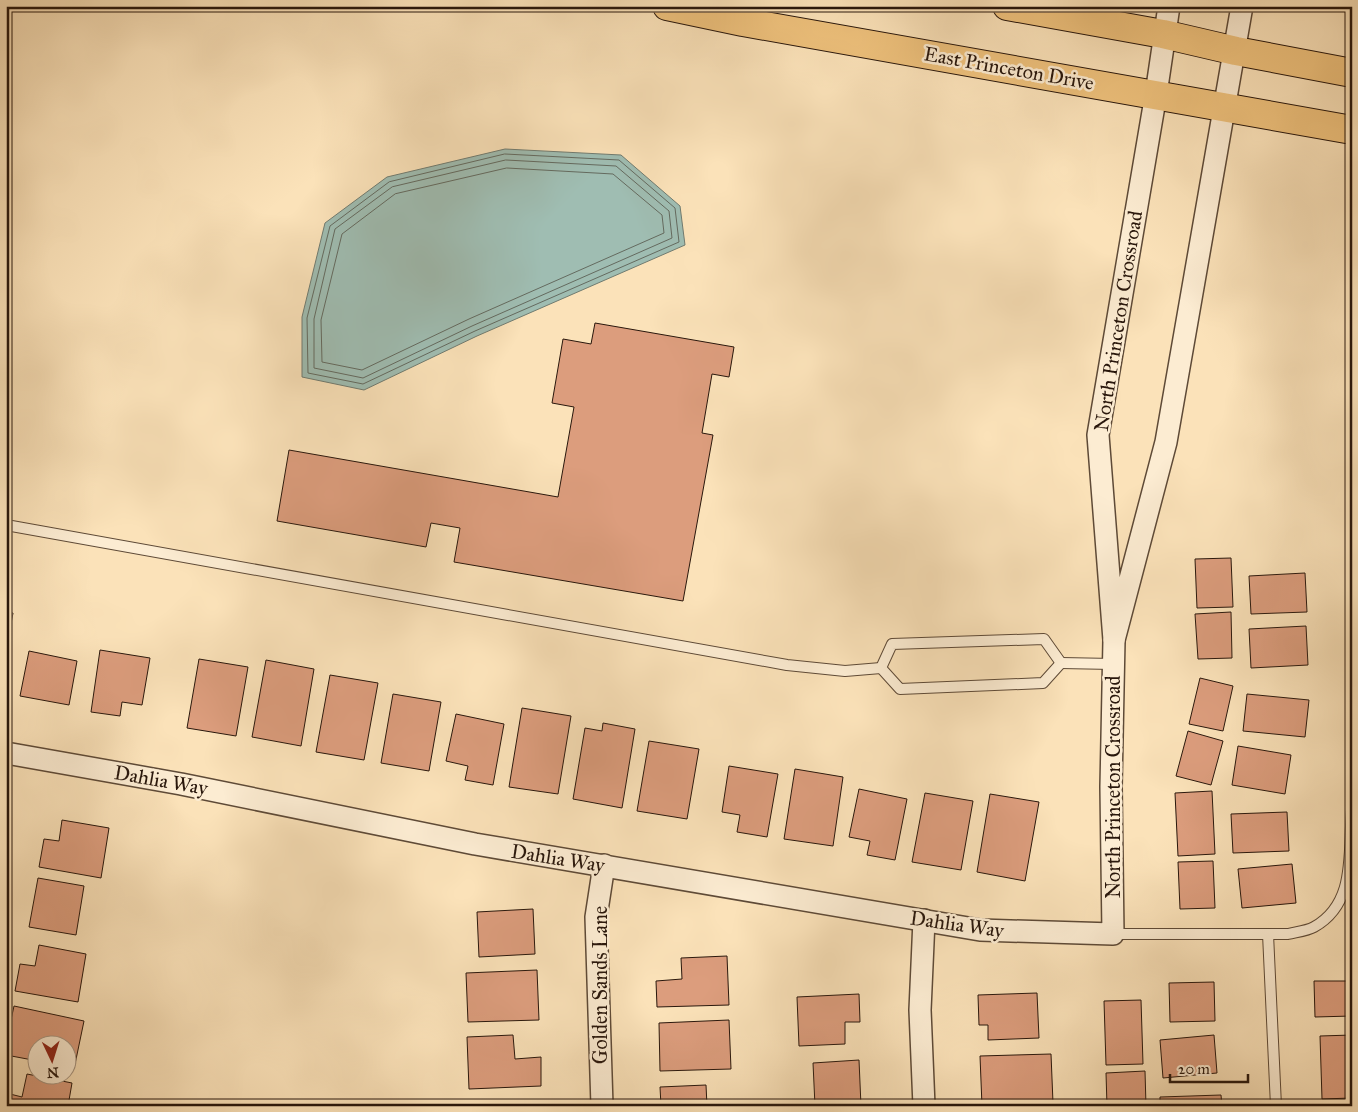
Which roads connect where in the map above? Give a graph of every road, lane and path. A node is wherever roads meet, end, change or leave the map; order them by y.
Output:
1 (667, 6) edge
2 (1007, 6) edge
3 (1168, 6) edge
4 (1242, 6) edge
5 (1163, 34) junction
6 (1236, 51) junction
7 (1352, 73) edge
8 (1156, 94) junction
9 (1226, 107) junction
10 (1352, 130) edge
11 (6, 525) edge
12 (1114, 640) junction
13 (1061, 662) junction
14 (1113, 664) junction
15 (882, 668) junction
16 (6, 753) edge
17 (1352, 810) edge
18 (604, 866) junction
19 (924, 920) junction
20 (1114, 934) junction
21 (1268, 934) junction
22 (602, 1106) edge
23 (924, 1106) edge
24 (1276, 1106) edge

1 - 8 highway, East Princeton Drive
2 - 5 highway
3 - 5 street, North Princeton Crossroad
4 - 6 street, North Princeton Crossroad
5 - 6 highway
5 - 8 street, North Princeton Crossroad
6 - 7 highway
6 - 9 street, North Princeton Crossroad
8 - 9 highway, East Princeton Drive
8 - 12 street, North Princeton Crossroad
9 - 10 highway, East Princeton Drive
9 - 12 street, North Princeton Crossroad
11 - 15 lane
12 - 14 street, North Princeton Crossroad
13 - 14 lane
13 - 15 lane
13 - 15 lane
14 - 20 street, North Princeton Crossroad
16 - 18 street, Dahlia Way
17 - 21 lane
18 - 19 street, Dahlia Way
18 - 22 street, Golden Sands Lane
19 - 20 street, Dahlia Way
19 - 23 street
20 - 21 lane
21 - 24 lane

